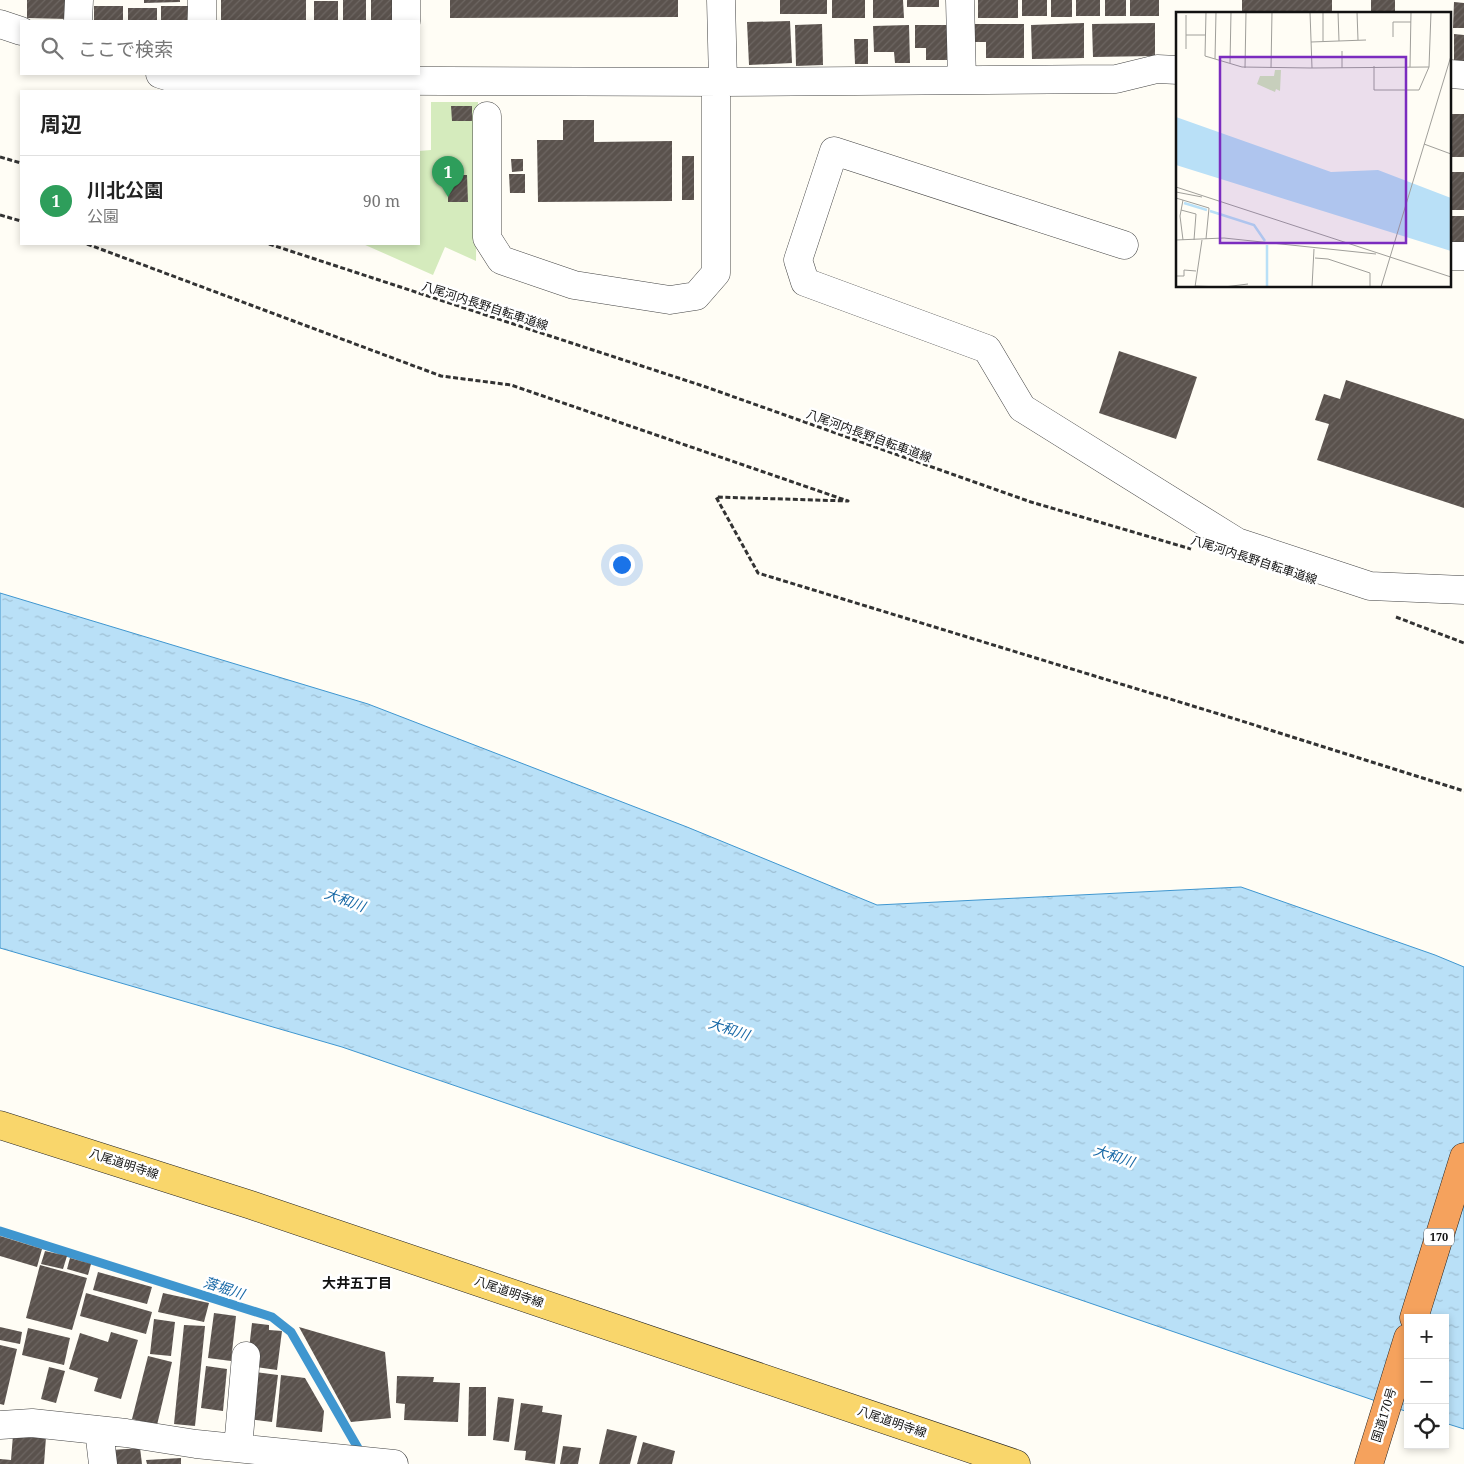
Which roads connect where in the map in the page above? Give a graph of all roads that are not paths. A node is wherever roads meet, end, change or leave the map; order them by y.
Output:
1 (79, 0) edge
2 (202, 0) edge
3 (406, 0) edge
4 (721, 0) edge
5 (960, 0) edge
6 (78, 20) edge
7 (202, 20) edge
8 (406, 20) edge
9 (0, 24) edge
10 (20, 31) edge
11 (1176, 70) edge
12 (163, 75) edge
13 (202, 77) edge
14 (406, 77) edge
15 (962, 80) junction
16 (720, 82) junction
17 (487, 116) dead end
18 (1124, 245) dead end
19 (1464, 590) edge
20 (0, 1125) edge
21 (1464, 1157) edge
22 (1415, 1314) edge
23 (1404, 1351) edge
24 (246, 1356) dead end
25 (0, 1425) edge
26 (100, 1430) junction
27 (238, 1448) junction
28 (386, 1463) edge
29 (103, 1464) edge
30 (1016, 1464) edge
31 (1369, 1464) edge

1 - 6 street
2 - 7 street
3 - 8 street
4 - 16 street
5 - 15 street
9 - 10 street
11 - 15 street
12 - 13 street
13 - 14 street
14 - 16 street
15 - 16 street
16 - 17 street
18 - 19 street
20 - 30 main road, 八尾道明寺線
21 - 22 highway, 170
23 - 31 highway, 国道170号
24 - 27 street
25 - 26 street
26 - 27 street
26 - 29 street
27 - 28 street

